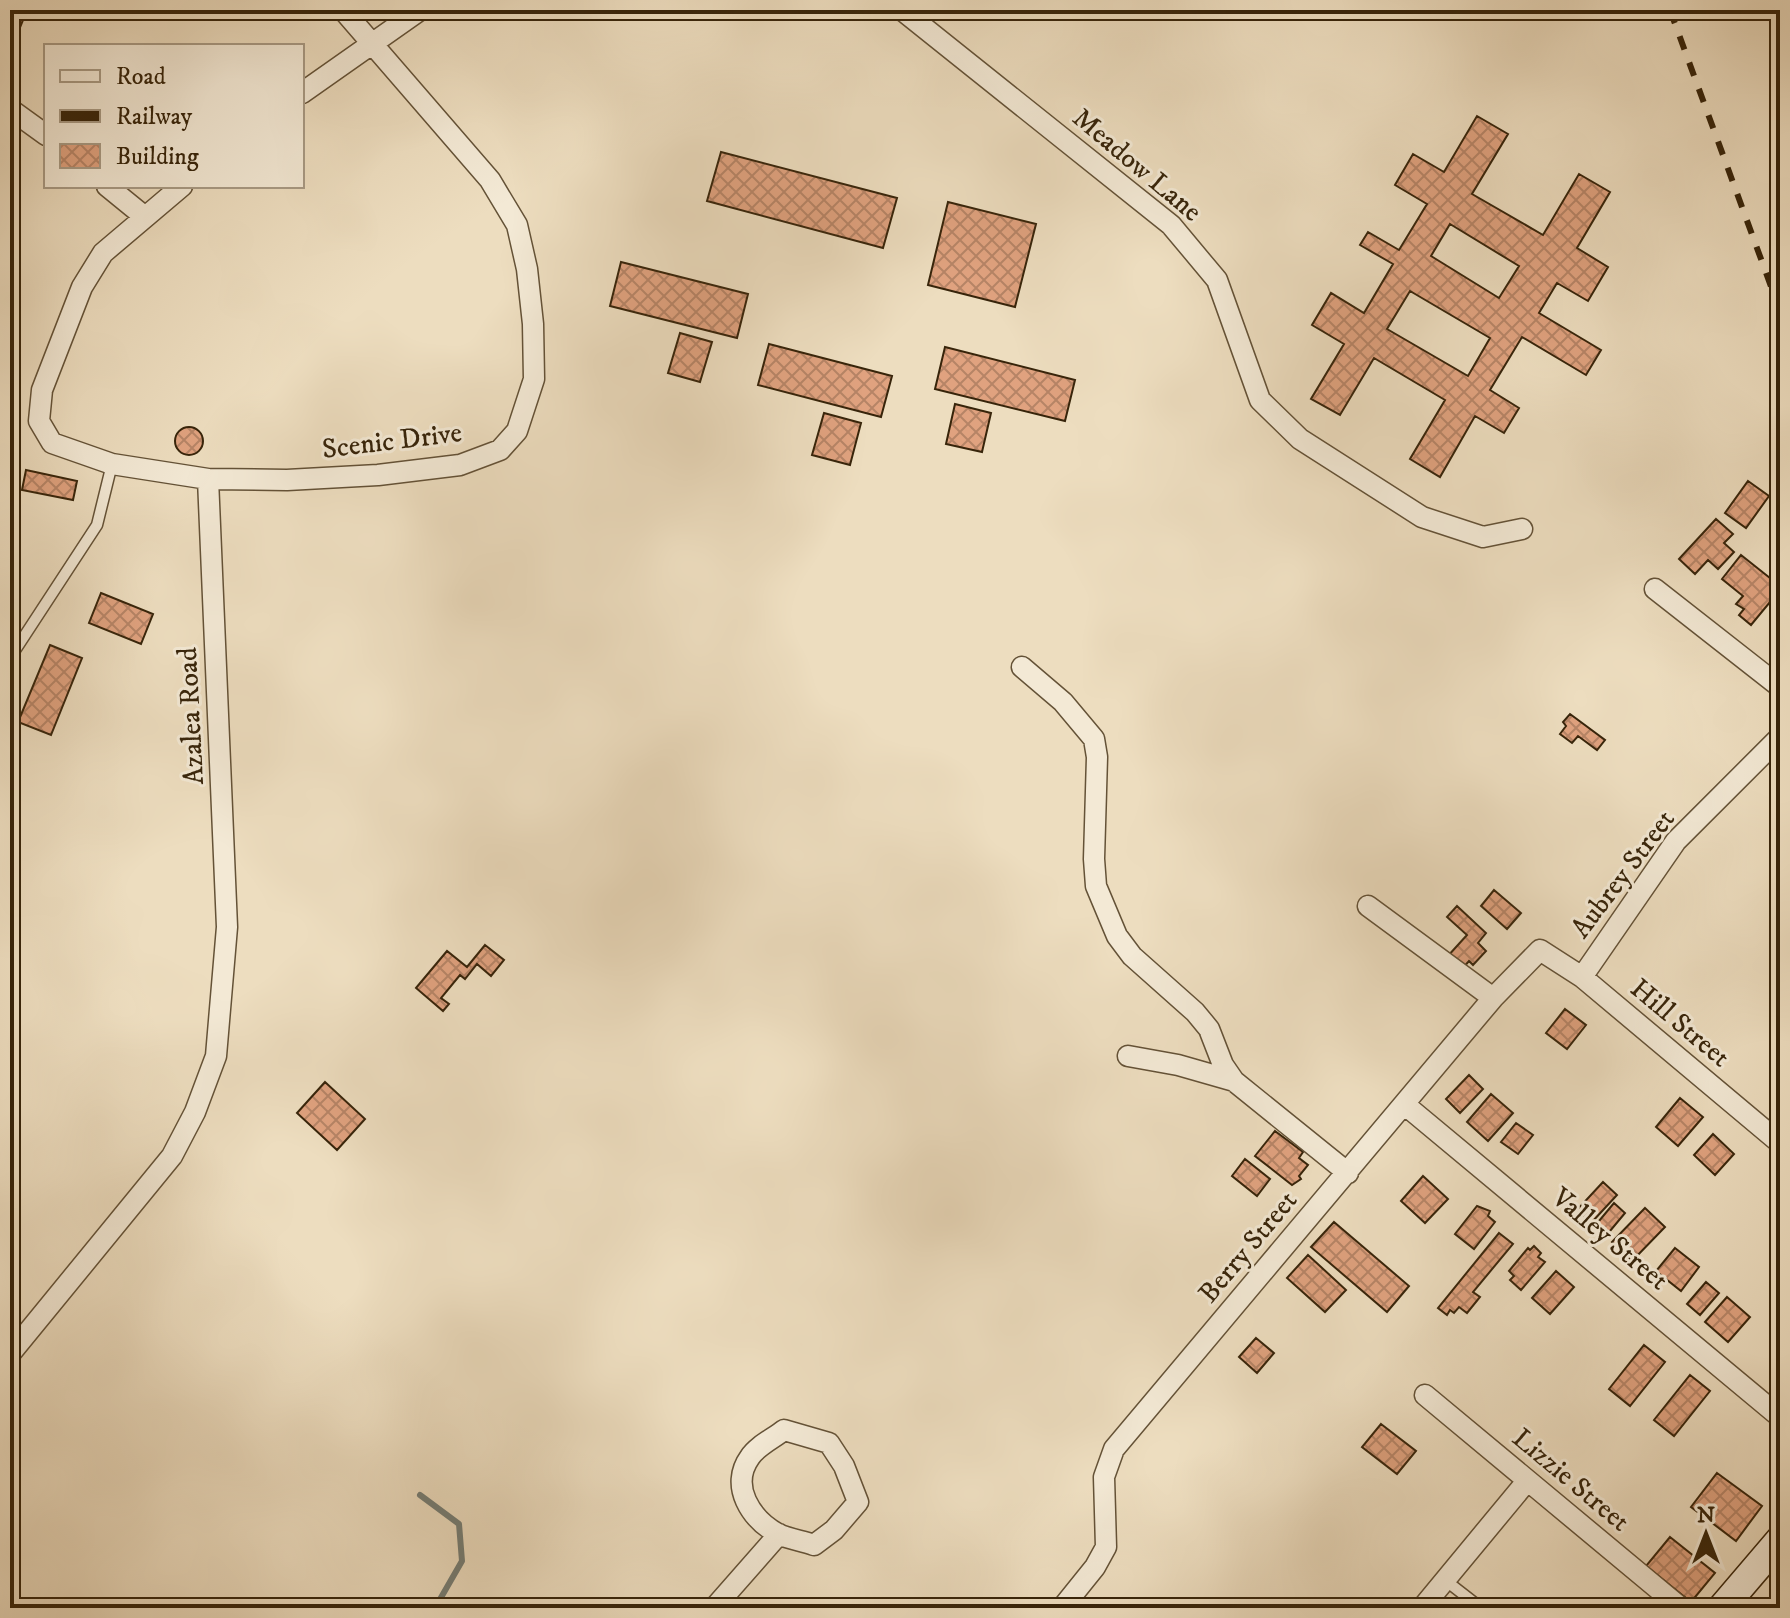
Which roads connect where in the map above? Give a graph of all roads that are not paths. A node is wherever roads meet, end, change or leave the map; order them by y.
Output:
1 (343, 10) edge
2 (420, 10) edge
3 (902, 10) edge
4 (371, 42) junction
5 (304, 92) edge
6 (10, 109) edge
7 (44, 134) edge
8 (109, 188) edge
9 (180, 188) edge
10 (145, 217) junction
11 (112, 464) junction
12 (208, 479) junction
13 (1522, 529) dead end
14 (1655, 589) dead end
15 (10, 658) edge
16 (1022, 667) dead end
17 (1780, 687) edge
18 (1780, 737) edge
19 (1368, 906) dead end
20 (1540, 950) joint
21 (1582, 977) junction
22 (1493, 998) junction
23 (1128, 1056) dead end
24 (1234, 1081) junction
25 (1404, 1104) junction
26 (1780, 1143) edge
27 (1348, 1173) junction
28 (10, 1354) edge
29 (1425, 1395) dead end
30 (1780, 1417) edge
31 (1527, 1481) junction
32 (779, 1534) junction
33 (1780, 1540) edge
34 (1445, 1580) junction
35 (1725, 1607) edge
36 (714, 1608) edge
37 (1062, 1608) edge
38 (1422, 1608) edge
39 (1481, 1608) edge
40 (1681, 1608) edge

1 - 4 street, Scenic Drive
2 - 4 street
3 - 13 street, Meadow Lane
4 - 5 street
4 - 12 street, Scenic Drive
6 - 7 street
8 - 10 street
9 - 10 street
10 - 11 street
11 - 12 street
11 - 15 lane
12 - 28 street, Azalea Road
14 - 17 street
16 - 24 street
18 - 21 street, Aubrey Street
19 - 22 street
20 - 21 street, Hill Street
20 - 22 street, Berry Street
21 - 26 street, Hill Street
22 - 25 street, Berry Street
23 - 24 street
24 - 27 street
25 - 27 street, Berry Street
25 - 30 street, Valley Street
27 - 37 street, Berry Street
29 - 31 street, Lizzie Street
31 - 34 street
31 - 40 street, Lizzie Street
32 - 32 street
32 - 36 street
33 - 35 main road
34 - 38 street
34 - 39 lane

